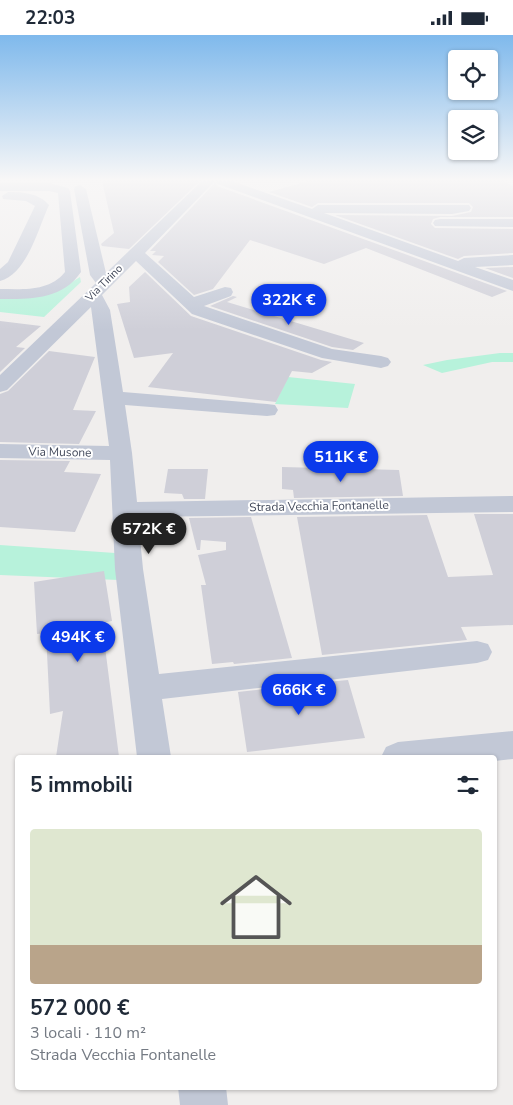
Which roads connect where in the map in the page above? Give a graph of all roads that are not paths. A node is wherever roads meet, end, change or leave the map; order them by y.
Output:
1 (89, 231) edge
2 (158, 231) edge
3 (363, 231) edge
4 (30, 232) joint
5 (59, 232) joint
6 (399, 233) dead end
7 (384, 238) junction
8 (133, 255) junction
9 (513, 260) edge
10 (452, 263) junction
11 (0, 276) edge
12 (513, 286) edge
13 (99, 289) junction
14 (225, 292) dead end
15 (0, 295) edge
16 (191, 304) junction
17 (381, 362) dead end
18 (0, 386) edge
19 (114, 399) junction
20 (267, 410) dead end
21 (0, 451) edge
22 (121, 453) junction
23 (513, 504) edge
24 (125, 510) junction
25 (477, 652) dead end
26 (145, 688) junction
27 (513, 745) edge
28 (154, 755) edge
29 (417, 755) edge
30 (202, 1090) edge
31 (204, 1105) edge

1 - 13 street
2 - 8 street, Via Tirino
3 - 7 street
4 - 5 street
4 - 11 street
5 - 15 street
6 - 7 street
7 - 10 street
8 - 13 street, Via Tirino
8 - 16 street
9 - 10 street
10 - 12 street
13 - 18 street, Via Tirino
13 - 19 street
14 - 16 street
16 - 17 street
19 - 20 street
19 - 22 street
21 - 22 street, Via Musone
22 - 24 street
23 - 24 street, Strada Vecchia Fontanelle
24 - 26 street
25 - 26 street
26 - 28 street
27 - 29 street
30 - 31 street

